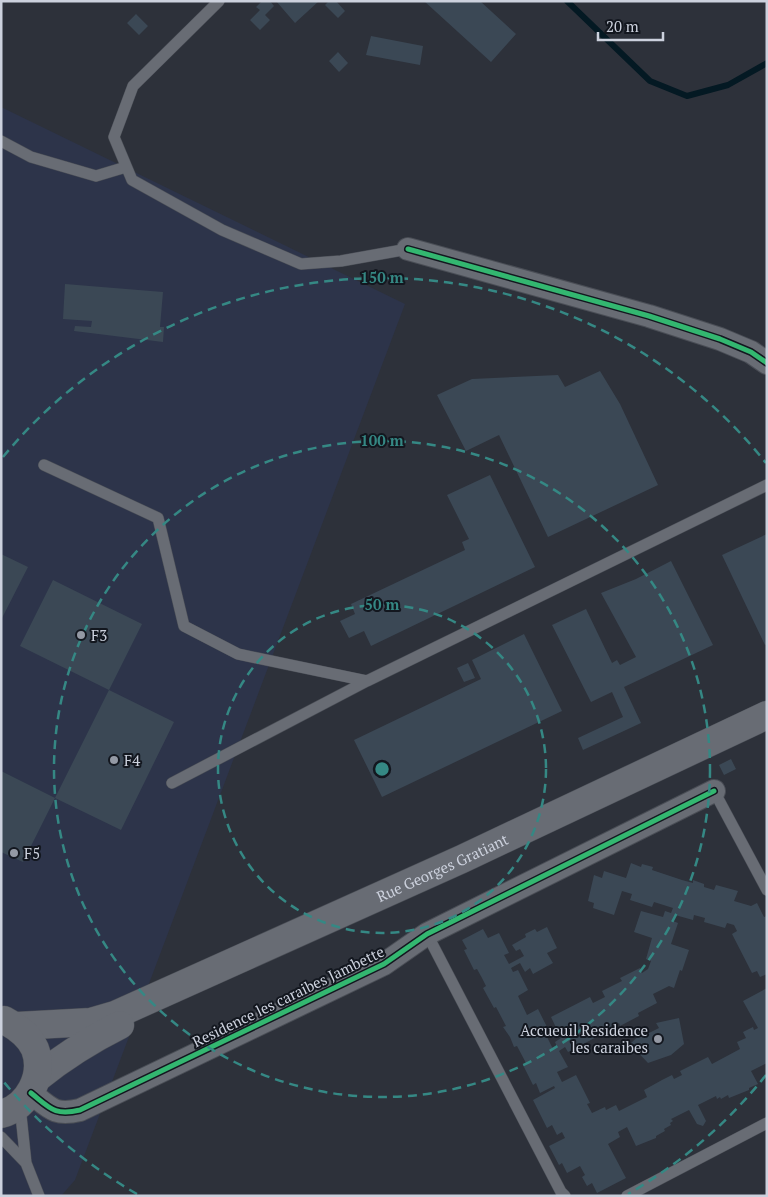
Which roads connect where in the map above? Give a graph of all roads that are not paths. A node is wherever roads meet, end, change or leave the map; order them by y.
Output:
1 (219, 1) edge
2 (1, 141) edge
3 (126, 167) junction
4 (408, 249) joint
5 (767, 363) edge
6 (44, 464) dead end
7 (767, 486) edge
8 (367, 681) junction
9 (767, 715) edge
10 (767, 725) edge
11 (172, 783) dead end
12 (714, 791) joint
13 (767, 890) edge
14 (427, 934) junction
15 (118, 1020) junction
16 (9, 1023) edge
17 (22, 1098) edge
18 (767, 1123) edge
19 (1, 1136) edge
20 (26, 1163) junction
21 (39, 1196) edge
22 (565, 1196) edge
23 (626, 1196) edge

1 - 3 lane
2 - 3 lane
3 - 4 lane
4 - 5 street
6 - 8 lane
7 - 8 lane
8 - 11 lane
9 - 15 main road, Rue Georges Gratiant
10 - 15 main road, Rue Georges Gratiant
12 - 13 lane
12 - 14 street, Residence les caraibes Jambette
14 - 17 street, Residence les caraibes Jambette
14 - 22 lane
15 - 16 main road
15 - 17 main road
16 - 17 main road
17 - 20 lane
18 - 23 lane
19 - 20 lane
20 - 21 lane

